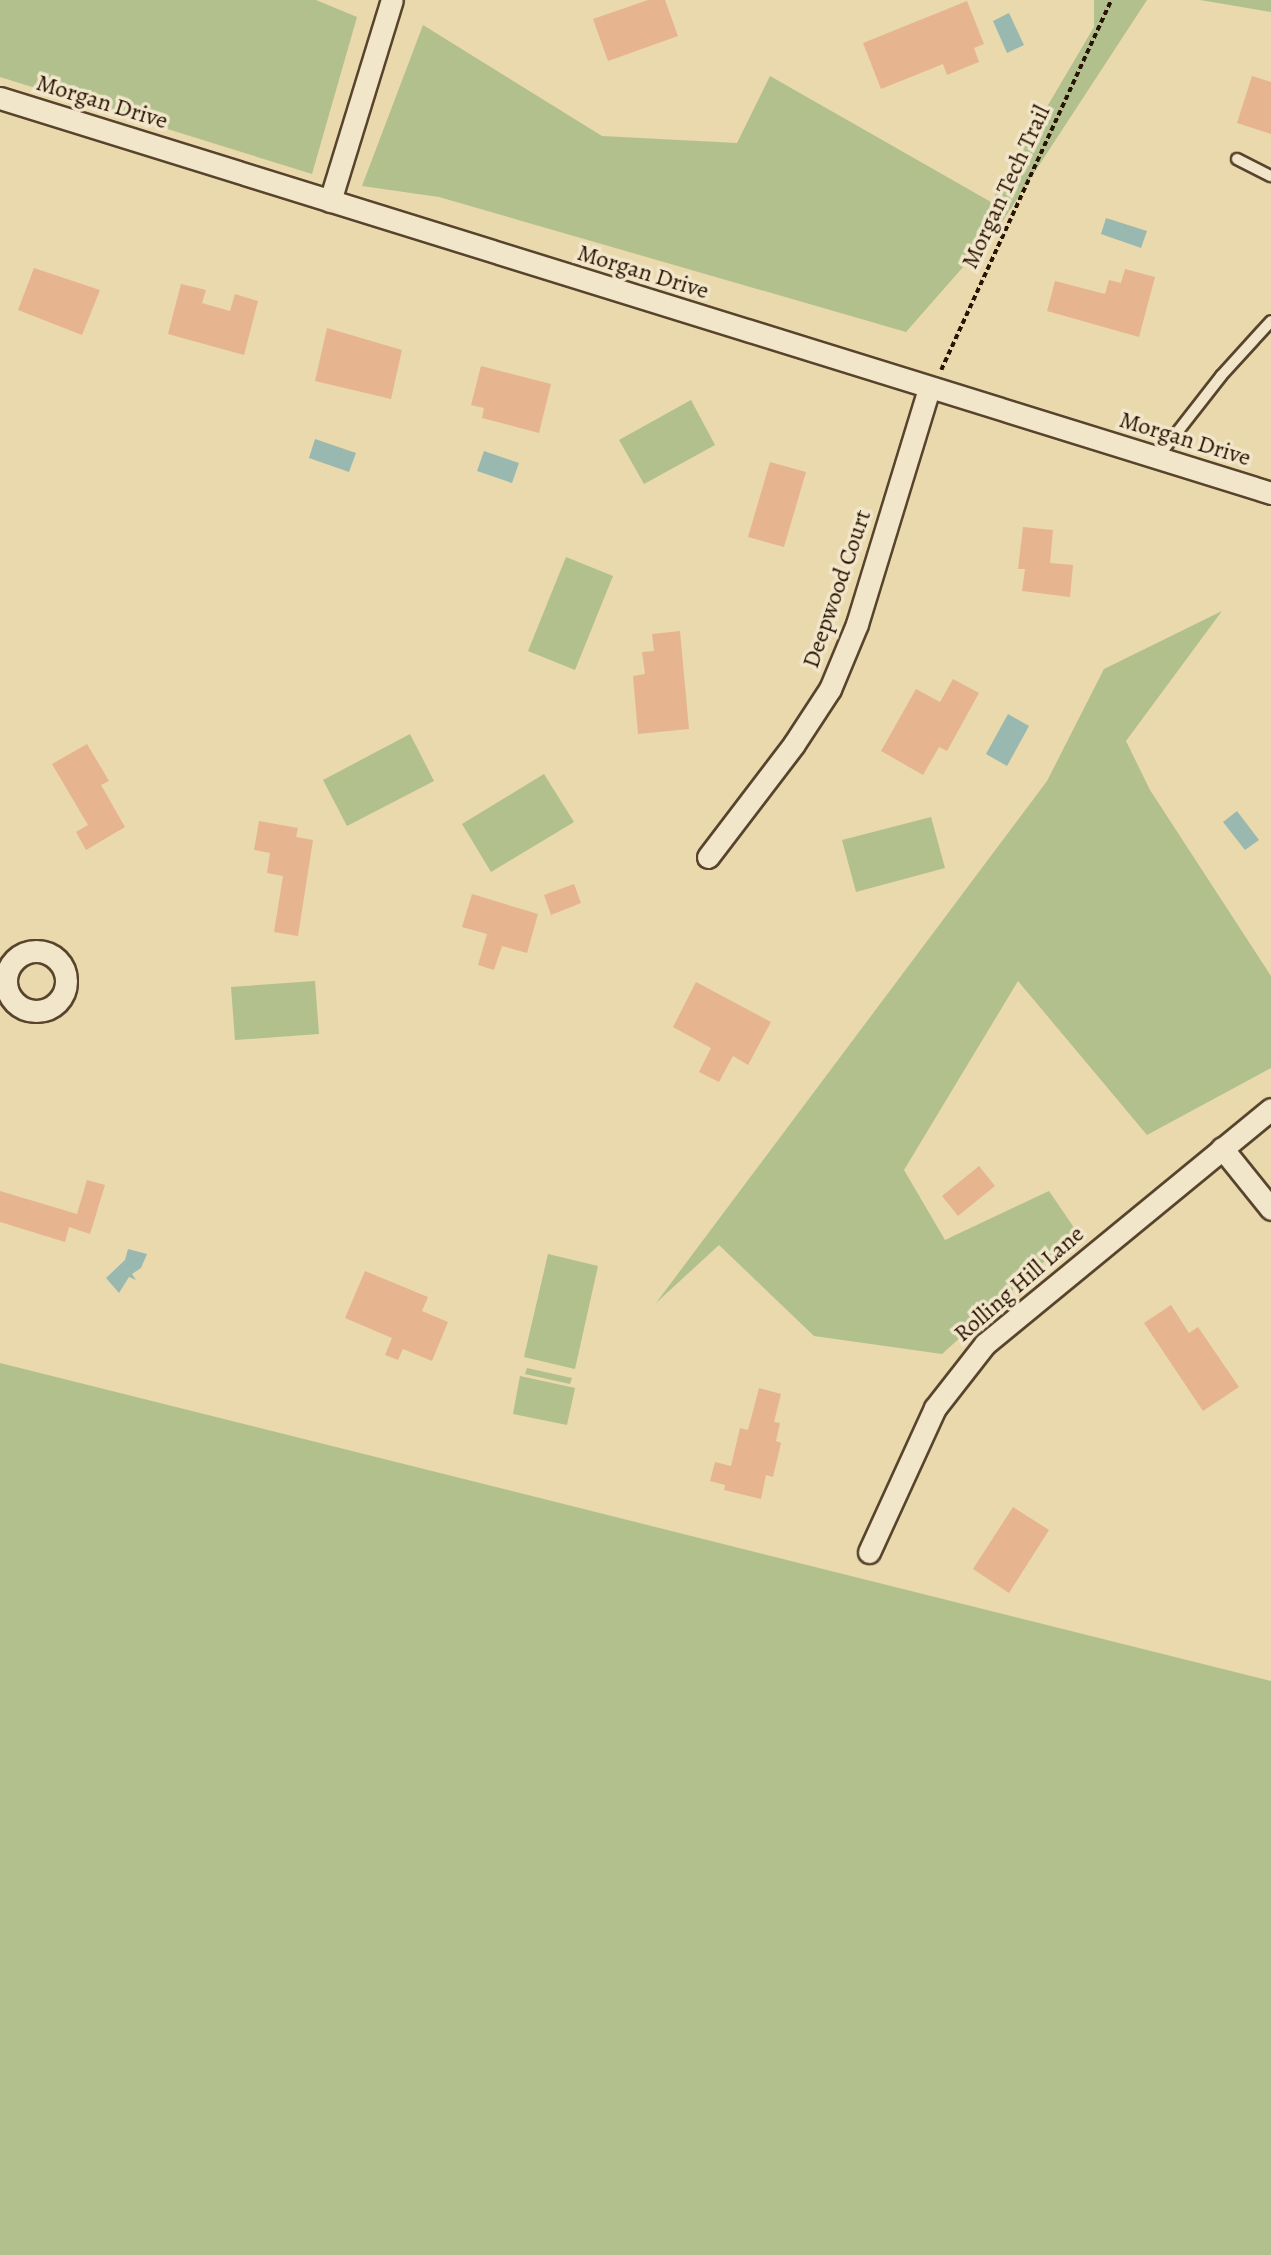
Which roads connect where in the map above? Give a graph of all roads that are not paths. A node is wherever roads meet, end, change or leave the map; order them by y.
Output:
1 (392, 0) edge
2 (0, 98) edge
3 (1237, 159) dead end
4 (1271, 176) edge
5 (330, 201) junction
6 (1271, 321) edge
7 (931, 388) junction
8 (1157, 458) junction
9 (1271, 493) edge
10 (708, 857) dead end
11 (1271, 1109) edge
12 (1222, 1148) junction
13 (1271, 1209) edge
14 (869, 1552) dead end

1 - 5 street
2 - 5 street, Morgan Drive
3 - 4 lane
5 - 7 street, Morgan Drive
6 - 8 lane
7 - 8 street, Morgan Drive
7 - 10 street, Deepwood Court
8 - 9 street, Morgan Drive
11 - 12 street, Rolling Hill Lane
12 - 13 street
12 - 14 street, Rolling Hill Lane

